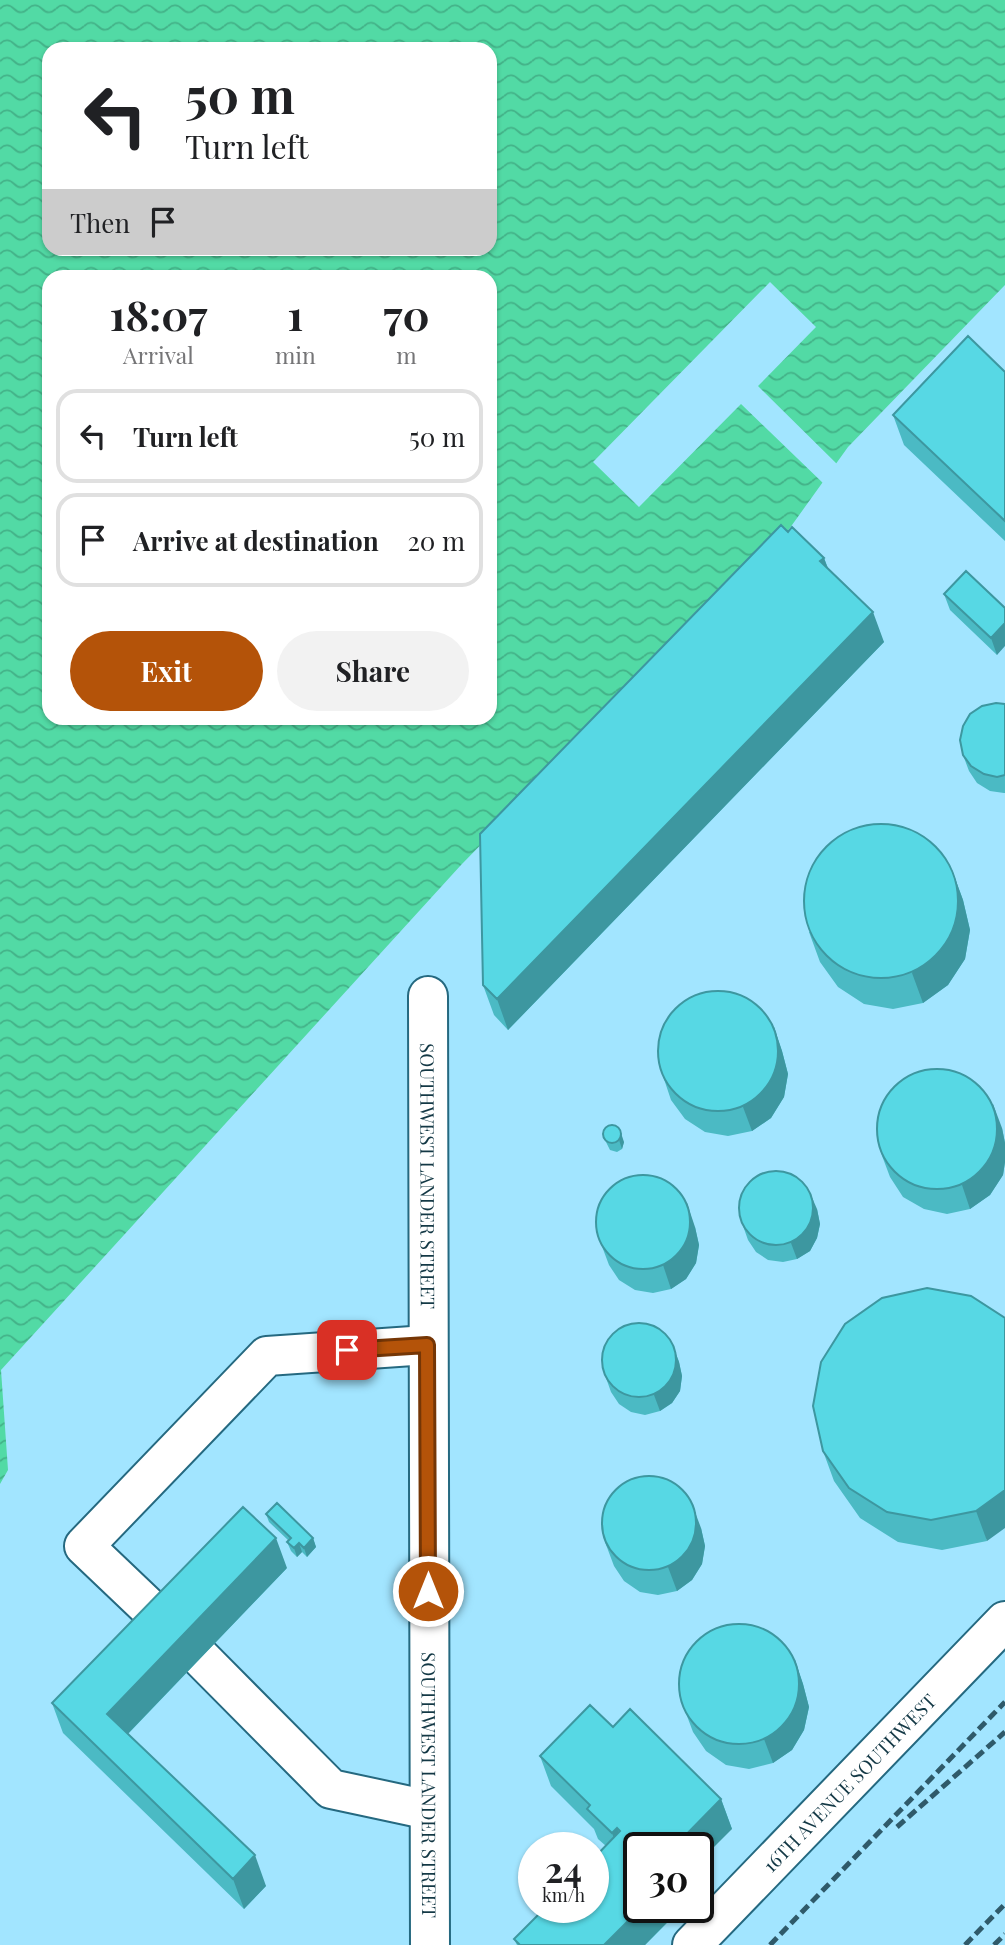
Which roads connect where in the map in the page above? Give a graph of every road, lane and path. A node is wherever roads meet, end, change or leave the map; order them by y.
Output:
1 (428, 996) dead end
2 (427, 1345) junction
3 (1005, 1621) edge
4 (168, 1626) edge
5 (201, 1658) dead end
6 (429, 1810) junction
7 (430, 1945) edge
8 (692, 1945) edge

1 - 2 street, SOUTHWEST LANDER STREET
2 - 4 street
2 - 6 street, SOUTHWEST LANDER STREET
3 - 8 street, 16TH AVENUE SOUTHWEST
5 - 6 street
6 - 7 street, SOUTHWEST LANDER STREET

